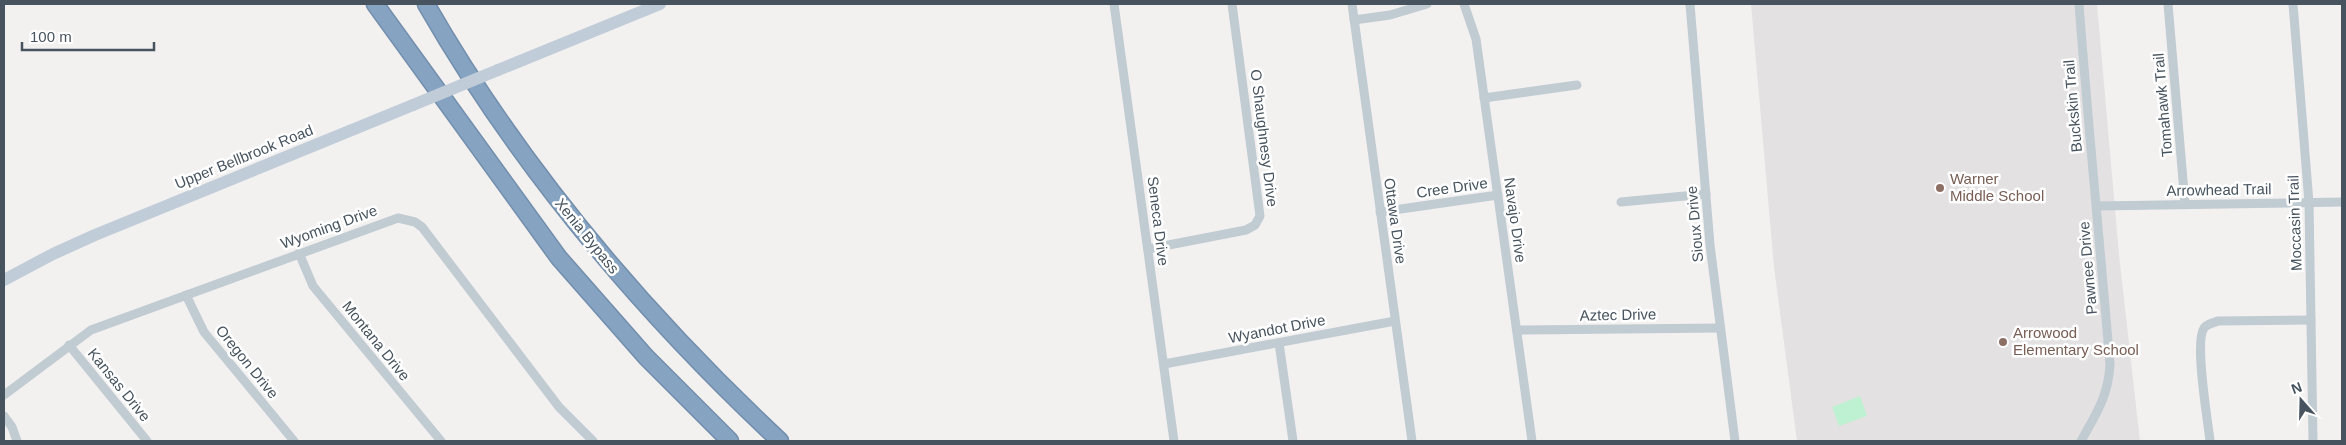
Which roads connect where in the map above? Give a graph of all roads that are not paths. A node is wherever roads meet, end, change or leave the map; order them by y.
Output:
1 (375, 4) edge
2 (426, 4) edge
3 (660, 4) edge
4 (1114, 4) edge
5 (1232, 4) edge
6 (1352, 4) edge
7 (1427, 4) edge
8 (1464, 4) edge
9 (1690, 4) edge
10 (2079, 4) edge
11 (2168, 4) edge
12 (2293, 4) edge
13 (1354, 20) junction
14 (1577, 85) dead end
15 (1484, 98) junction
16 (1706, 194) junction
17 (1498, 195) junction
18 (1621, 202) dead end
19 (2342, 202) edge
20 (2310, 203) junction
21 (2186, 204) junction
22 (2097, 206) junction
23 (1380, 212) junction
24 (1148, 248) junction
25 (299, 253) junction
26 (4, 280) edge
27 (186, 295) junction
28 (2311, 320) junction
29 (1395, 321) junction
30 (1720, 328) junction
31 (1517, 330) junction
32 (1279, 343) junction
33 (69, 345) junction
34 (1164, 364) junction
35 (4, 395) edge
36 (4, 416) edge
37 (17, 441) edge
38 (147, 441) edge
39 (294, 441) edge
40 (441, 441) edge
41 (593, 441) edge
42 (730, 441) edge
43 (780, 441) edge
44 (1174, 441) edge
45 (1293, 441) edge
46 (1412, 441) edge
47 (1532, 441) edge
48 (1735, 441) edge
49 (2081, 441) edge
50 (2210, 441) edge
51 (2313, 441) edge

1 - 42 highway
2 - 43 highway, Xenia Bypass
3 - 26 main road, Upper Bellbrook Road, bridge
4 - 24 street, Seneca Drive
5 - 24 street, O Shaughnesy Drive
6 - 13 street, Ottawa Drive
7 - 13 street
8 - 15 street, Navajo Drive
9 - 16 street, Sioux Drive
10 - 22 street, Buckskin Trail
11 - 21 street, Tomahawk Trail
12 - 20 street, Moccasin Trail
13 - 23 street, Ottawa Drive
14 - 15 street
15 - 17 street, Navajo Drive
16 - 18 street
16 - 30 street, Sioux Drive
17 - 23 street, Cree Drive
17 - 31 street, Navajo Drive
19 - 20 street, Arrowhead Trail
20 - 21 street, Arrowhead Trail
20 - 28 street, Moccasin Trail
21 - 22 street, Arrowhead Trail
22 - 49 street, Pawnee Drive
23 - 29 street, Ottawa Drive
24 - 34 street, Seneca Drive
25 - 27 street, Wyoming Drive
25 - 40 street, Montana Drive
25 - 41 street, Wyoming Drive
27 - 33 street, Wyoming Drive
27 - 39 street, Oregon Drive
28 - 50 street
28 - 51 street, Moccasin Trail
29 - 32 street, Wyandot Drive
29 - 46 street, Ottawa Drive
30 - 31 street, Aztec Drive
30 - 48 street, Sioux Drive
31 - 47 street, Navajo Drive
32 - 34 street, Wyandot Drive
32 - 45 street
33 - 35 street, Wyoming Drive
33 - 38 street, Kansas Drive
34 - 44 street, Seneca Drive
36 - 37 street

